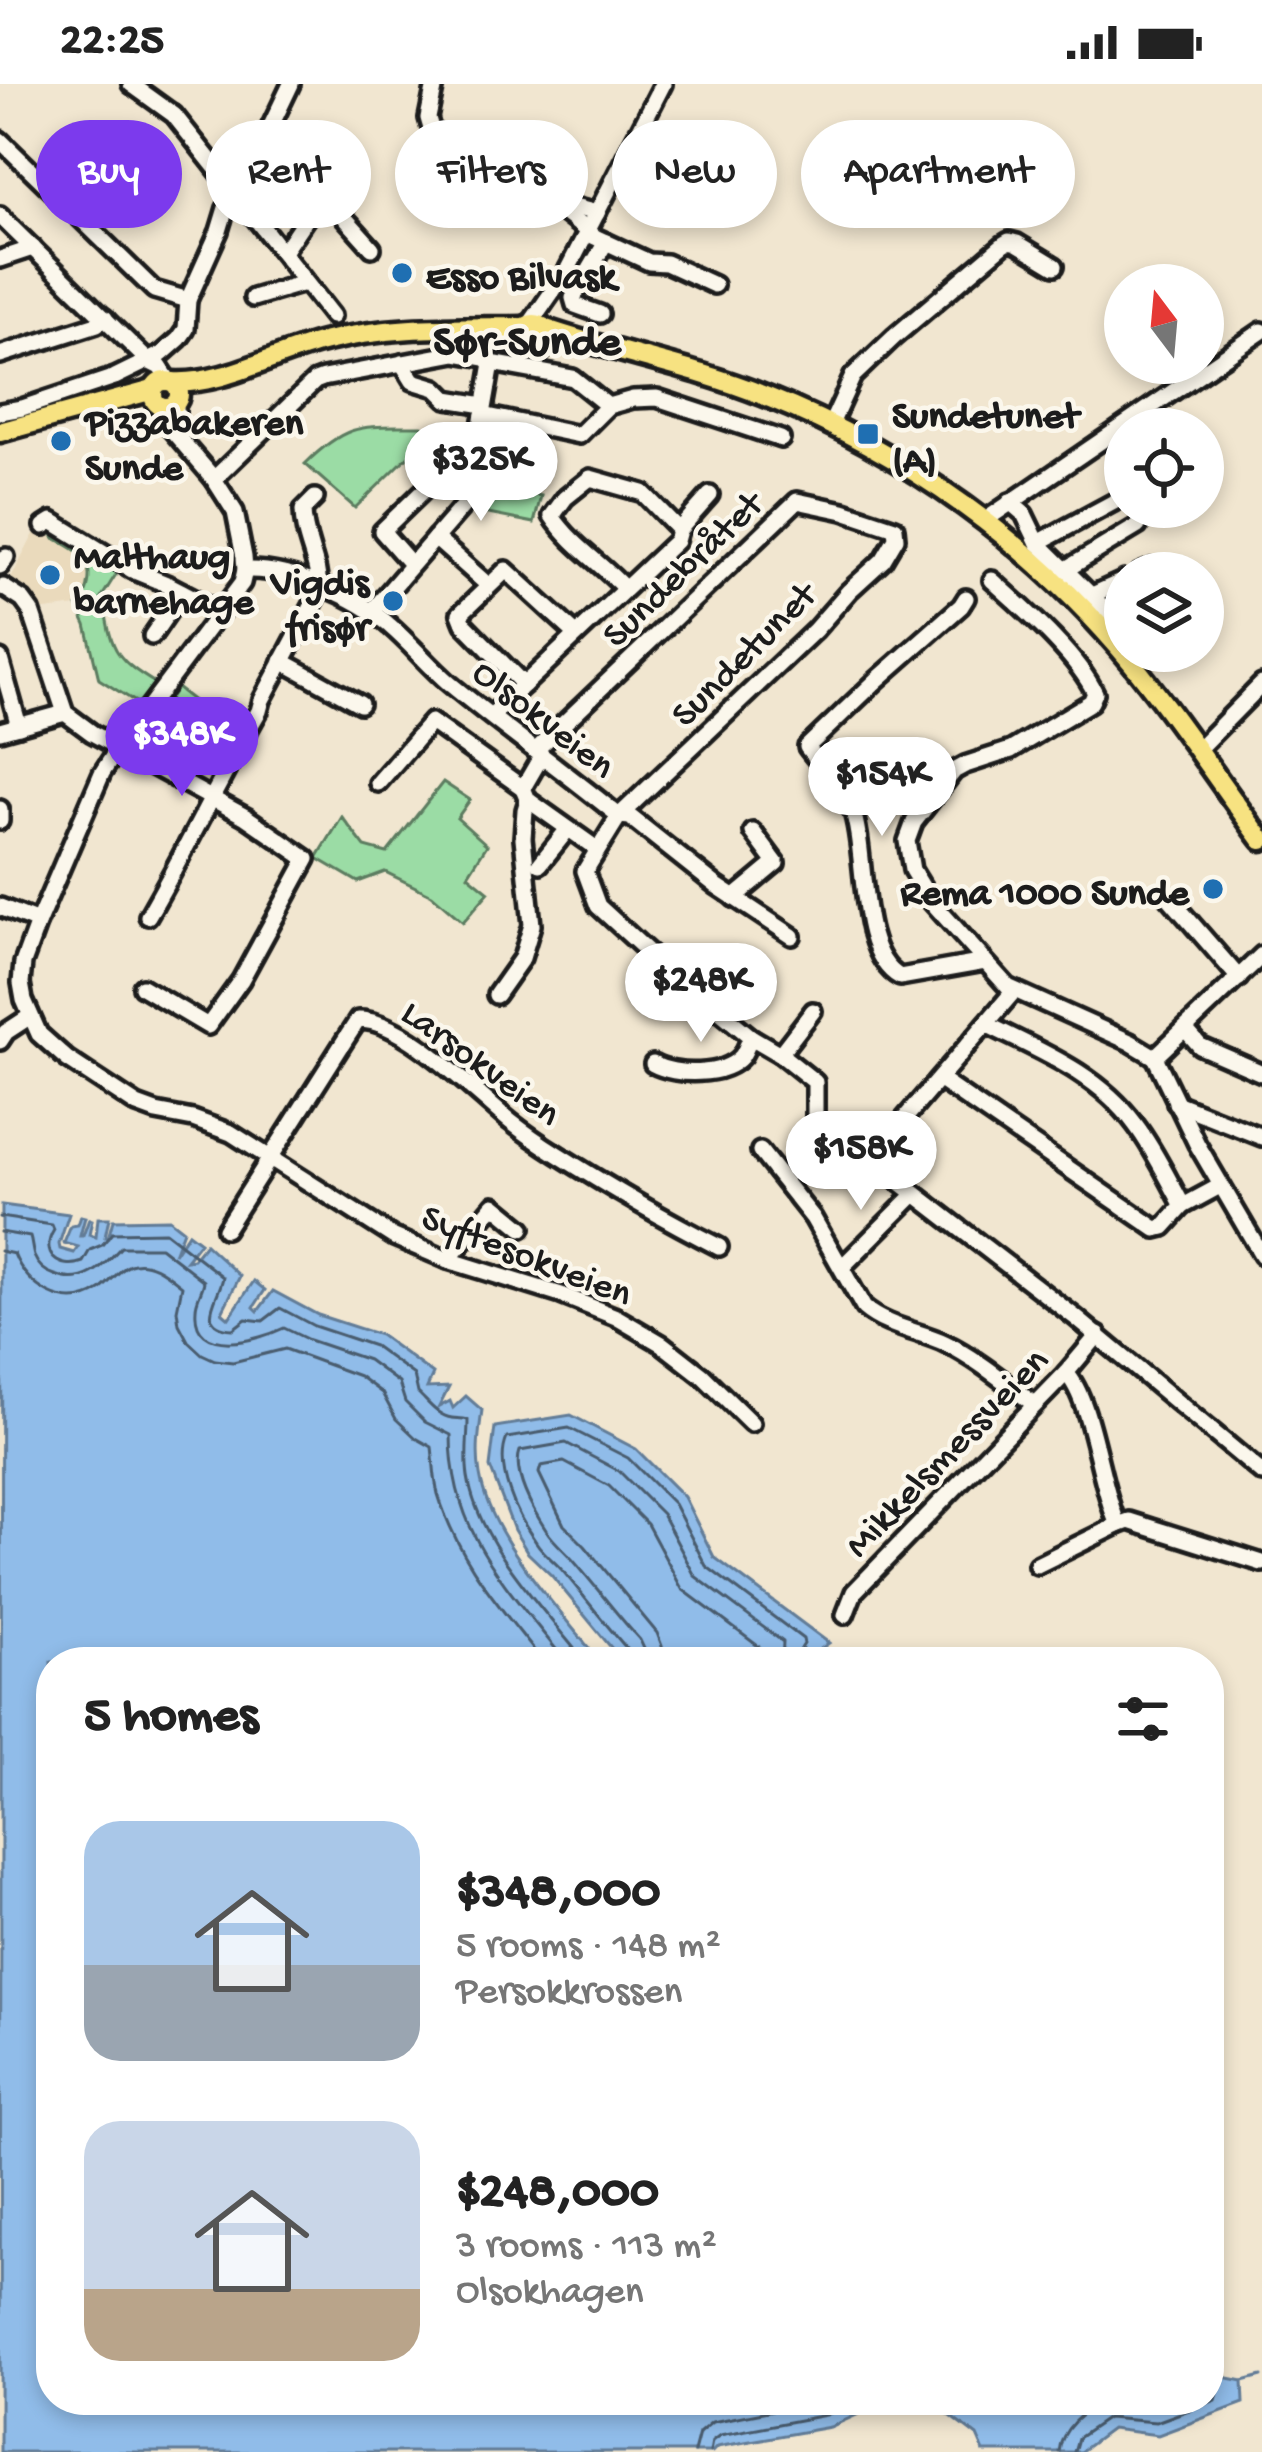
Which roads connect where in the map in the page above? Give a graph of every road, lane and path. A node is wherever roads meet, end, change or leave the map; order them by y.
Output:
1 (131, 84) edge
2 (291, 84) edge
3 (435, 84) edge
4 (663, 84) edge
5 (274, 120) edge
6 (429, 120) edge
7 (0, 140) edge
8 (206, 156) edge
9 (588, 211) edge
10 (597, 213) junction
11 (0, 216) edge
12 (220, 228) edge
13 (263, 228) edge
14 (300, 228) edge
15 (354, 228) edge
16 (582, 228) edge
17 (588, 233) junction
18 (606, 242) junction
19 (33, 248) junction
20 (372, 248) dead end
21 (283, 252) junction
22 (0, 260) edge
23 (1055, 266) dead end
24 (304, 283) junction
25 (713, 285) dead end
26 (253, 298) dead end
27 (188, 300) junction
28 (600, 314) dead end
29 (332, 316) dead end
30 (106, 318) junction
31 (1262, 331) edge
32 (535, 334) junction
33 (0, 355) edge
34 (148, 361) junction
35 (402, 363) junction
36 (492, 363) junction
37 (165, 393) junction
38 (608, 406) junction
39 (484, 410) junction
40 (831, 424) junction
41 (2, 425) edge
42 (781, 439) dead end
43 (449, 465) dead end
44 (214, 479) junction
45 (710, 494) dead end
46 (315, 498) dead end
47 (1010, 502) junction
48 (1104, 507) edge
49 (984, 521) junction
50 (44, 526) dead end
51 (1135, 528) edge
52 (895, 529) joint
53 (679, 530) junction
54 (435, 538) junction
55 (1038, 543) junction
56 (411, 564) junction
57 (245, 570) junction
58 (1065, 570) junction
59 (1002, 585) dead end
60 (318, 586) junction
61 (489, 586) junction
62 (3, 587) edge
63 (624, 588) junction
64 (1104, 590) edge
65 (182, 592) junction
66 (1092, 595) junction
67 (966, 598) dead end
68 (1104, 608) edge
69 (372, 611) junction
70 (221, 612) junction
71 (575, 634) junction
72 (152, 635) dead end
73 (0, 659) edge
74 (282, 661) junction
75 (1262, 684) edge
76 (524, 685) junction
77 (360, 704) dead end
78 (65, 713) junction
79 (491, 716) junction
80 (20, 726) junction
81 (0, 731) edge
82 (118, 747) junction
83 (1201, 753) junction
84 (538, 754) junction
85 (377, 783) dead end
86 (526, 794) junction
87 (211, 797) junction
88 (0, 809) edge
89 (619, 816) junction
90 (0, 820) edge
91 (1262, 828) edge
92 (568, 829) junction
93 (754, 831) dead end
94 (1262, 840) edge
95 (597, 850) junction
96 (540, 865) dead end
97 (1166, 894) dead end
98 (734, 898) junction
99 (0, 907) edge
100 (148, 916) dead end
101 (38, 922) junction
102 (792, 936) dead end
103 (1262, 955) edge
104 (985, 962) junction
105 (1239, 978) junction
106 (142, 987) dead end
107 (1014, 992) junction
108 (496, 995) dead end
109 (813, 1011) dead end
110 (29, 1017) junction
111 (988, 1025) junction
112 (1185, 1029) junction
113 (2, 1034) edge
114 (751, 1037) junction
115 (780, 1054) junction
116 (1155, 1057) junction
117 (653, 1064) dead end
118 (1262, 1073) edge
119 (940, 1080) junction
120 (1176, 1103) junction
121 (1262, 1137) edge
122 (760, 1151) dead end
123 (269, 1159) junction
124 (870, 1159) junction
125 (1220, 1186) junction
126 (914, 1195) junction
127 (1183, 1206) junction
128 (522, 1228) dead end
129 (225, 1229) dead end
130 (719, 1247) dead end
131 (1262, 1255) edge
132 (448, 1260) junction
133 (842, 1266) junction
134 (1097, 1335) junction
135 (1066, 1372) junction
136 (1034, 1403) junction
137 (752, 1423) dead end
138 (1262, 1473) edge
139 (1118, 1526) junction
140 (1262, 1563) edge
141 (1037, 1565) dead end
142 (844, 1615) dead end

1 - 8 street
2 - 5 street
3 - 6 street
4 - 10 street
7 - 27 street
9 - 10 street
10 - 17 street
11 - 19 street
12 - 27 street
13 - 21 street
14 - 21 street
15 - 20 street
16 - 17 street
17 - 18 street
17 - 32 street
18 - 25 street
18 - 28 street
19 - 22 street
19 - 30 street
21 - 24 street
23 - 40 street
24 - 26 street
24 - 29 street
27 - 34 street
30 - 33 street
30 - 34 street
31 - 47 street
32 - 37 main road
32 - 40 main road
34 - 37 street
34 - 41 street
35 - 36 street
35 - 39 street
35 - 44 street
36 - 38 street
36 - 39 street
37 - 41 main road
37 - 44 street
38 - 39 street
38 - 42 street
39 - 54 street
40 - 49 main road
43 - 56 street
44 - 57 street
45 - 53 street
46 - 60 street
47 - 49 street
47 - 55 street
48 - 55 street
49 - 83 main road
50 - 65 street
51 - 58 street
52 - 84 street, Sundebråtet
52 - 89 street, Sundetunet
53 - 63 street
53 - 63 street
54 - 56 street
54 - 61 street
55 - 58 street
56 - 69 street
57 - 60 street, Olsokveien
57 - 70 street
58 - 66 street
59 - 104 street
60 - 69 street, Olsokveien
60 - 74 street
61 - 71 street
61 - 76 street
62 - 78 street
63 - 71 street
64 - 66 street
65 - 70 street
65 - 72 street
66 - 68 street
67 - 104 street
69 - 79 street, Olsokveien
70 - 82 street
71 - 76 street
73 - 80 street
74 - 77 street
74 - 87 street
75 - 83 street
76 - 79 street
78 - 80 street
78 - 82 street
79 - 84 street, Olsokveien
80 - 81 street
82 - 87 street
82 - 101 street
83 - 91 main road
83 - 94 main road
84 - 86 street
84 - 89 street, Olsokveien
85 - 86 street
86 - 92 street
86 - 108 street
87 - 100 street
87 - 106 street
88 - 90 street
89 - 95 street, Sundetunet
89 - 98 street, Olsokveien
92 - 95 street
92 - 96 street
93 - 98 street
95 - 114 street
97 - 105 street
98 - 102 street, Olsokveien
99 - 101 street
101 - 110 street
103 - 105 street
104 - 107 street
105 - 112 street
107 - 111 street
107 - 116 street
109 - 115 street
110 - 113 street
110 - 123 street, Syftesokveien
111 - 119 street
111 - 127 street
112 - 116 street
112 - 118 street
114 - 115 street
114 - 117 street
115 - 124 street
116 - 120 street
119 - 124 street
119 - 127 street
120 - 121 street
120 - 125 street
122 - 133 street
123 - 129 street, Larsokveien
123 - 130 street, Larsokveien
123 - 132 street, Syftesokveien
124 - 126 street
125 - 127 street
125 - 131 street
126 - 133 street
126 - 134 street
128 - 132 street
132 - 137 street, Syftesokveien
133 - 136 street
134 - 135 street, Mikkelsmessveien
134 - 138 street
135 - 136 street, Mikkelsmessveien
135 - 139 street
136 - 142 street, Mikkelsmessveien
139 - 140 street
139 - 141 street

